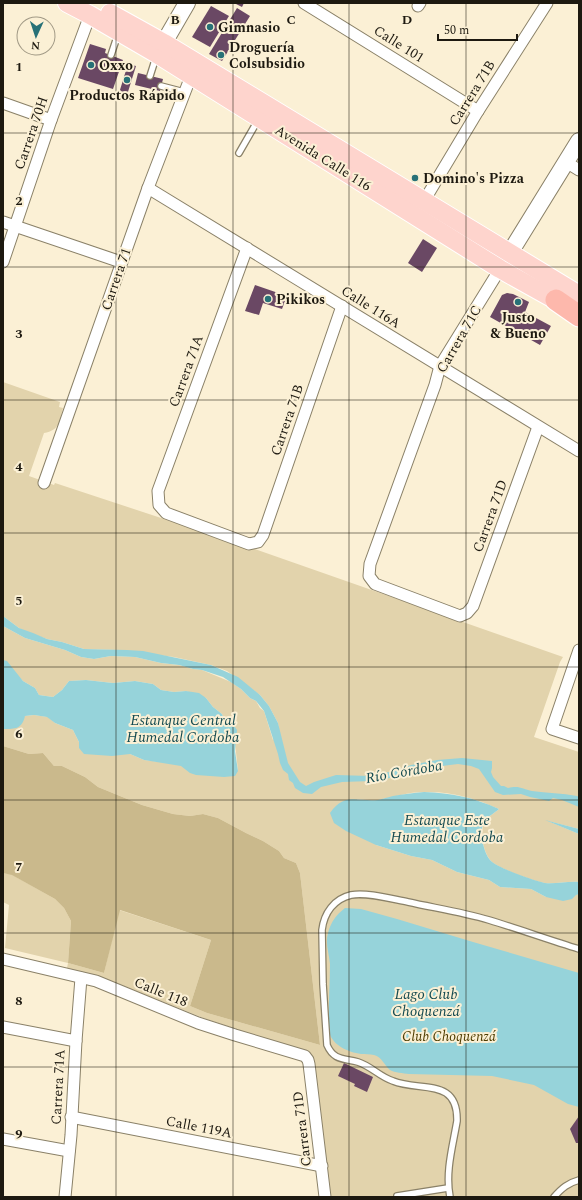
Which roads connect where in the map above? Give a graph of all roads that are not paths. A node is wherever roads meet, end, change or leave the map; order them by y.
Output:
1 (67, 3) edge
2 (187, 3) edge
3 (304, 3) edge
4 (547, 3) edge
5 (87, 7) edge
6 (119, 32) junction
7 (160, 48) junction
8 (111, 55) dead end
9 (150, 76) dead end
10 (191, 76) junction
11 (161, 86) dead end
12 (184, 92) junction
13 (3, 103) edge
14 (478, 111) junction
15 (259, 118) junction
16 (51, 120) junction
17 (579, 141) edge
18 (239, 153) dead end
19 (572, 166) edge
20 (148, 188) junction
21 (424, 201) junction
22 (3, 222) edge
23 (15, 226) junction
24 (247, 248) junction
25 (510, 254) junction
26 (3, 262) edge
27 (121, 262) junction
28 (500, 269) junction
29 (579, 295) edge
30 (556, 300) junction
31 (342, 306) junction
32 (579, 313) edge
33 (579, 316) edge
34 (440, 366) junction
35 (538, 427) junction
36 (579, 451) edge
37 (44, 483) dead end
38 (258, 542) joint
39 (467, 613) joint
40 (579, 650) edge
41 (579, 738) edge
42 (579, 949) edge
43 (3, 959) edge
44 (81, 978) junction
45 (3, 1027) edge
46 (76, 1041) junction
47 (307, 1058) joint
48 (71, 1117) junction
49 (3, 1139) edge
50 (69, 1151) junction
51 (322, 1166) junction
52 (579, 1180) edge
53 (448, 1188) junction
54 (397, 1196) dead end
55 (65, 1197) edge
56 (325, 1197) edge
57 (450, 1197) edge
58 (554, 1197) edge

1 - 5 main road, Avenida Calle 116
2 - 7 street
3 - 14 street, Calle 101
4 - 14 street, Carrera 71B
5 - 6 main road, Avenida Calle 116
5 - 7 main road, Avenida Calle 116
5 - 16 street, Carrera 70H
6 - 7 main road, Avenida Calle 116
6 - 8 lane
7 - 9 lane
7 - 10 main road, Avenida Calle 116
7 - 21 main road, Avenida Calle 116
10 - 12 street, Carrera 71
10 - 15 main road, Avenida Calle 116
11 - 12 lane
12 - 20 street, Carrera 71
13 - 16 street
14 - 21 street, Carrera 71B
15 - 18 lane
15 - 28 main road, Avenida Calle 116
16 - 23 street, Carrera 70H
17 - 19 street, Carrera 71C
19 - 25 street, Carrera 71C
20 - 24 street, Calle 116A
20 - 27 street, Carrera 71
21 - 25 main road, Avenida Calle 116
22 - 23 street
23 - 26 street, Carrera 70H
23 - 27 street
24 - 31 street, Calle 116A
24 - 38 street, Carrera 71A
25 - 28 street, Carrera 71C
25 - 29 main road, Avenida Calle 116
27 - 37 street, Carrera 71
28 - 30 main road, Avenida Calle 116
28 - 34 street, Carrera 71C
30 - 32 main road, Avenida Calle 116
30 - 33 highway
31 - 34 street, Calle 116A
31 - 38 street, Carrera 71B
34 - 35 street, Calle 116A
34 - 39 street, Carrera 71C
35 - 36 street, Calle 116A
35 - 39 street, Carrera 71D
40 - 41 street
42 - 53 lane
43 - 44 street, Calle 118
44 - 46 street, Carrera 71A
44 - 47 street, Calle 118
45 - 46 street
46 - 48 street, Carrera 71A
47 - 51 street, Carrera 71D
48 - 50 street, Carrera 71A
48 - 51 street, Calle 119A
49 - 50 street
50 - 55 street, Carrera 71A
51 - 56 street, Carrera 71D
52 - 58 lane
53 - 54 lane
53 - 57 lane

